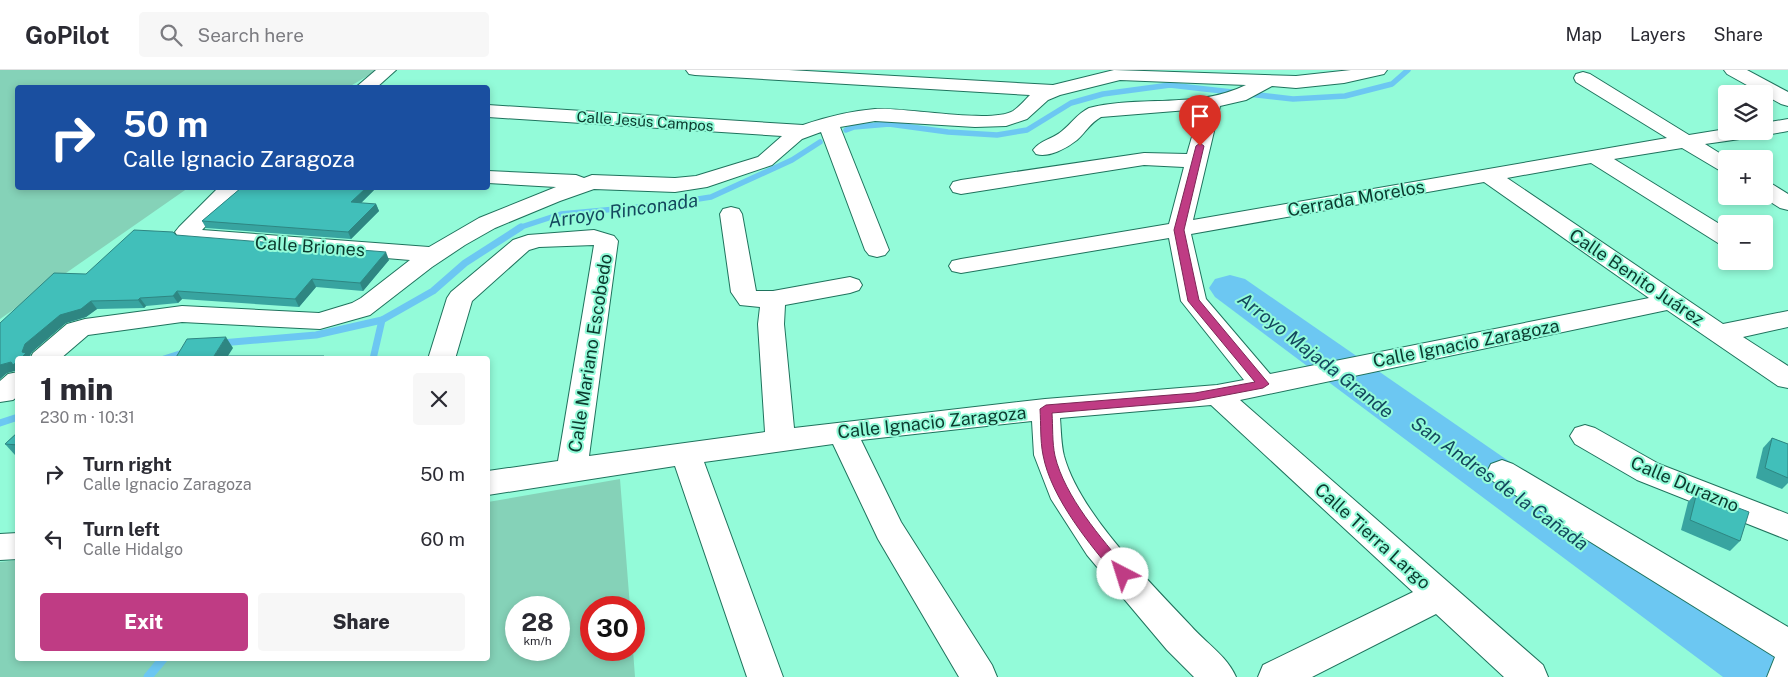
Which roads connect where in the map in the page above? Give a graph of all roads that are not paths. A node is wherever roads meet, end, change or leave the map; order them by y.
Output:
1 (387, 70) edge
2 (696, 70) edge
3 (1378, 70) edge
4 (1740, 71) edge
5 (1130, 72) edge
6 (1583, 78) dead end
7 (1270, 80) junction
8 (368, 85) edge
9 (1053, 91) junction
10 (1788, 100) edge
11 (1211, 102) junction
12 (490, 111) edge
13 (828, 123) junction
14 (1788, 125) edge
15 (1773, 128) edge
16 (802, 131) junction
17 (1718, 136) edge
18 (1684, 141) junction
19 (1044, 150) dead end
20 (1594, 156) junction
21 (1196, 161) junction
22 (1718, 161) edge
23 (1487, 174) junction
24 (490, 177) edge
25 (586, 182) junction
26 (960, 186) dead end
27 (228, 190) edge
28 (1773, 194) edge
29 (1788, 203) edge
30 (731, 214) dead end
31 (1179, 230) junction
32 (1718, 233) edge
33 (877, 250) dead end
34 (434, 255) junction
35 (961, 266) dead end
36 (850, 285) dead end
37 (773, 299) junction
38 (1671, 302) junction
39 (1788, 319) edge
40 (1720, 333) junction
41 (47, 356) edge
42 (442, 356) edge
43 (1788, 379) edge
44 (1263, 384) junction
45 (1217, 394) junction
46 (1046, 409) junction
47 (842, 432) junction
48 (1585, 436) dead end
49 (780, 440) junction
50 (686, 453) junction
51 (572, 469) junction
52 (1502, 472) dead end
53 (490, 483) edge
54 (1788, 527) edge
55 (15, 546) edge
56 (0, 547) edge
57 (1438, 596) junction
58 (1787, 664) edge
59 (765, 677) edge
60 (979, 677) edge
61 (1218, 677) edge
62 (1276, 677) edge
63 (1530, 677) edge

1 - 8 street
2 - 9 street
3 - 7 street
4 - 10 street
5 - 7 street
5 - 9 street
6 - 18 street
7 - 11 street
9 - 13 street
11 - 19 street
11 - 21 street
12 - 16 street, Calle Jesús Campos
13 - 16 street
13 - 33 street
14 - 15 street
16 - 25 street
17 - 18 street, Cerrada Morelos
18 - 20 street, Cerrada Morelos
18 - 22 street
20 - 23 street, Cerrada Morelos
20 - 32 street
21 - 26 street
21 - 31 street
23 - 31 street, Cerrada Morelos
23 - 38 street, Calle Benito Juárez
24 - 25 street
25 - 34 street
27 - 34 street, Calle Briones
28 - 29 street
30 - 37 street
31 - 35 street, Cerrada Morelos
31 - 44 street
34 - 41 street
36 - 37 street
37 - 49 street
38 - 40 street, Calle Benito Juárez
38 - 44 street, Calle Ignacio Zaragoza
39 - 40 street
40 - 43 street, Calle Benito Juárez
42 - 51 street, Calle Mariano Escobedo
44 - 45 street, Calle Ignacio Zaragoza
45 - 46 street, Calle Ignacio Zaragoza
45 - 57 street, Calle Tierra Largo
46 - 47 street, Calle Ignacio Zaragoza
46 - 61 street
47 - 49 street, Calle Ignacio Zaragoza
47 - 60 street
48 - 54 street, Calle Durazno
49 - 50 street, Calle Ignacio Zaragoza
50 - 51 street, Calle Ignacio Zaragoza
50 - 59 street
51 - 53 street, Calle Ignacio Zaragoza
52 - 58 street
55 - 56 street
57 - 62 street
57 - 63 street, Calle Tierra Largo

